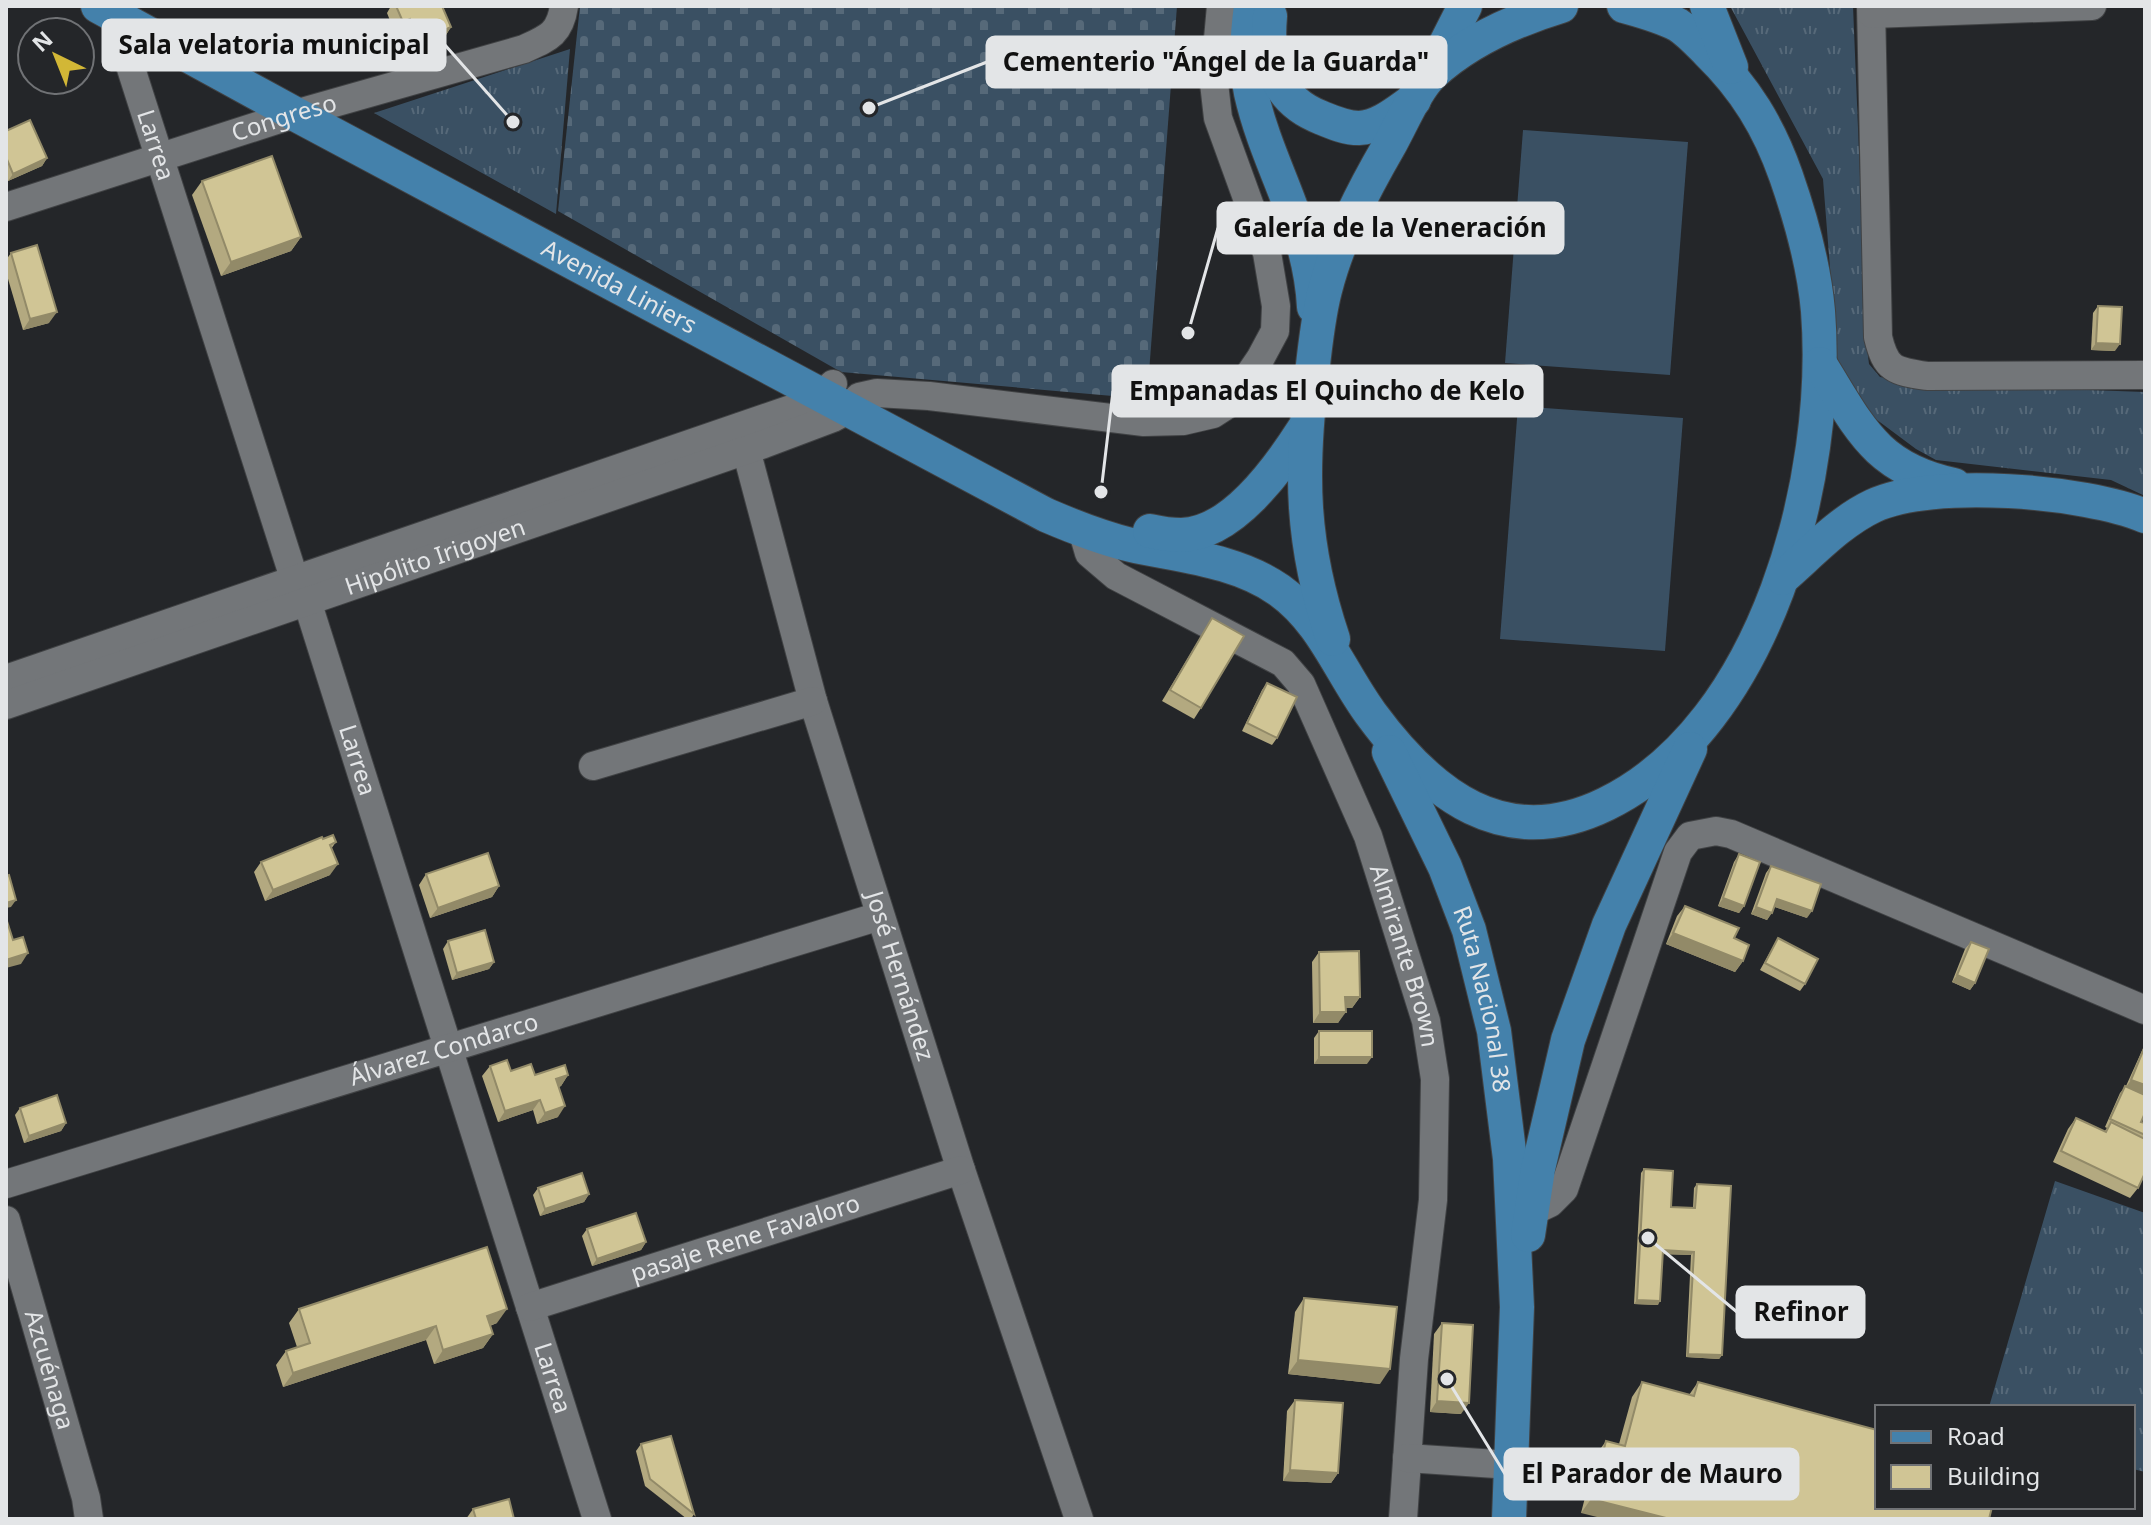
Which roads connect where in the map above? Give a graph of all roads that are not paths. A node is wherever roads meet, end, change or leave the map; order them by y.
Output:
1 (1221, 6) edge
2 (1251, 6) edge
3 (1271, 6) edge
4 (1465, 6) edge
5 (1561, 6) edge
6 (1624, 6) edge
7 (1707, 6) edge
8 (2092, 6) edge
9 (116, 8) edge
10 (1872, 10) edge
11 (561, 17) edge
12 (1735, 79) junction
13 (1422, 87) junction
14 (310, 110) junction
15 (159, 160) junction
16 (6, 207) edge
17 (1315, 343) junction
18 (1820, 364) junction
19 (2145, 375) edge
20 (840, 396) junction
21 (1304, 429) junction
22 (743, 438) junction
23 (1982, 490) junction
24 (2145, 516) edge
25 (1082, 529) junction
26 (1149, 540) junction
27 (1782, 578) junction
28 (301, 591) junction
29 (1340, 662) junction
30 (6, 679) edge
31 (813, 701) junction
32 (6, 705) edge
33 (1369, 712) junction
34 (1696, 735) junction
35 (593, 766) dead end
36 (880, 916) junction
37 (2145, 1010) edge
38 (447, 1049) junction
39 (961, 1170) junction
40 (6, 1184) edge
41 (1531, 1212) junction
42 (6, 1220) edge
43 (530, 1307) junction
44 (1517, 1307) junction
45 (1407, 1458) junction
46 (1511, 1465) junction
47 (89, 1519) edge
48 (597, 1519) edge
49 (1079, 1519) edge
50 (1403, 1519) edge
51 (1509, 1519) edge

1 - 20 street
2 - 17 main road
3 - 13 main road
4 - 13 main road
5 - 13 main road
6 - 12 main road
7 - 12 main road
8 - 10 street
9 - 14 main road, Avenida Liniers
9 - 15 street, Larrea
10 - 19 street
11 - 14 street, Congreso
12 - 18 main road
13 - 17 main road
14 - 15 street, Congreso
14 - 20 main road, Avenida Liniers
15 - 16 street, Congreso
15 - 28 street, Larrea
17 - 21 main road
18 - 23 main road
18 - 27 main road
20 - 22 street, Hipólito Irigoyen
20 - 25 main road, Avenida Liniers
20 - 26 main road, Avenida Liniers
21 - 26 main road
21 - 29 main road
22 - 28 street, Hipólito Irigoyen
22 - 31 street, José Hernández
23 - 24 main road
23 - 27 main road
25 - 26 main road, Avenida Liniers
25 - 45 street, Almirante Brown
26 - 29 main road
27 - 34 main road
28 - 30 street, Hipólito Irigoyen
28 - 32 street, Hipólito Irigoyen
28 - 38 street, Larrea
29 - 33 main road
31 - 35 street
31 - 36 street, José Hernández
33 - 34 main road
33 - 44 main road, Ruta Nacional 38
34 - 41 main road, Ruta Nacional 38
36 - 38 street, Álvarez Condarco
36 - 39 street, José Hernández
37 - 41 street
38 - 40 street, Álvarez Condarco
38 - 43 street, Larrea
39 - 43 street, pasaje Rene Favaloro
39 - 49 street, José Hernández
41 - 44 main road, Ruta Nacional 38
42 - 47 street, Azcuénaga
43 - 48 street, Larrea
44 - 46 main road, Ruta Nacional 38
45 - 46 street
45 - 50 street, Almirante Brown
46 - 51 main road, Ruta Nacional 38

